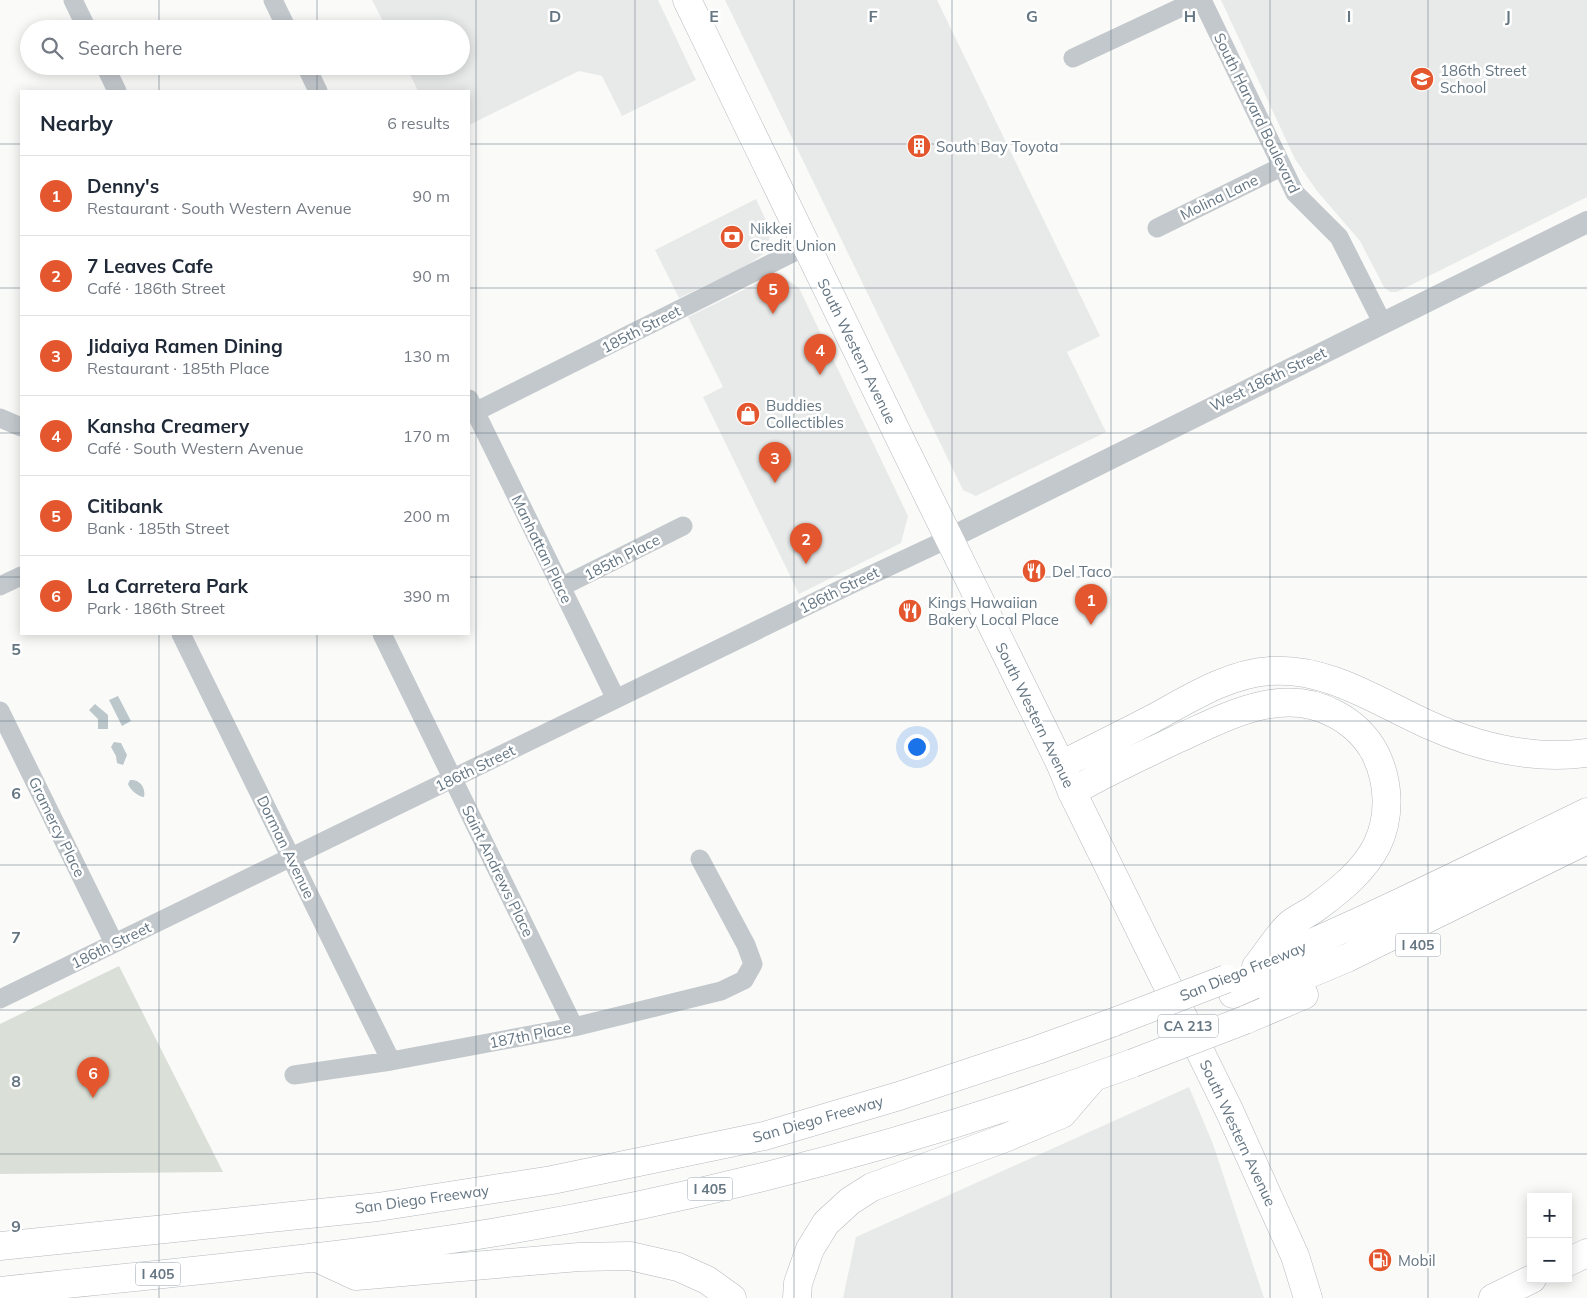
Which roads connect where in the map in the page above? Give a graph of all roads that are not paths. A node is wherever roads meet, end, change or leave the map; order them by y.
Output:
1 (73, 0) edge
2 (273, 0) edge
3 (687, 0) edge
4 (1197, 0) edge
5 (1202, 0) edge
6 (83, 20) edge
7 (283, 20) edge
8 (1073, 58) dead end
9 (109, 75) edge
10 (310, 75) edge
11 (117, 90) edge
12 (318, 90) edge
13 (1281, 167) junction
14 (1587, 222) edge
15 (1157, 228) dead end
16 (806, 246) junction
17 (1382, 322) junction
18 (472, 406) edge
19 (0, 418) edge
20 (20, 427) edge
21 (683, 526) dead end
22 (950, 538) junction
23 (20, 576) edge
24 (0, 586) edge
25 (561, 587) junction
26 (181, 635) edge
27 (382, 635) edge
28 (616, 699) junction
29 (0, 711) edge
30 (1587, 753) edge
31 (1061, 765) junction
32 (452, 779) junction
33 (1072, 792) junction
34 (1587, 812) edge
35 (1587, 830) edge
36 (1587, 840) edge
37 (292, 858) junction
38 (700, 859) dead end
39 (1587, 862) edge
40 (114, 943) junction
41 (1256, 967) junction
42 (0, 999) edge
43 (1236, 999) junction
44 (574, 1026) junction
45 (1123, 1043) junction
46 (391, 1061) junction
47 (294, 1074) dead end
48 (1094, 1077) junction
49 (0, 1246) edge
50 (1587, 1252) edge
51 (316, 1256) junction
52 (1572, 1260) edge
53 (0, 1274) edge
54 (1527, 1281) edge
55 (0, 1291) edge
56 (732, 1298) edge
57 (797, 1298) edge
58 (1308, 1298) edge
59 (1493, 1298) edge

1 - 6 street
2 - 7 street
3 - 16 main road, South Western Avenue
4 - 8 street
5 - 13 street, South Harvard Boulevard
9 - 11 street
10 - 12 street
13 - 15 street, Molina Lane
13 - 17 street, South Harvard Boulevard
14 - 17 street, West 186th Street
16 - 18 street, 185th Street
16 - 22 main road, South Western Avenue
17 - 22 street, West 186th Street
18 - 25 street, Manhattan Place
19 - 20 street
21 - 25 street, 185th Place
22 - 28 street, 186th Street
22 - 31 main road, South Western Avenue
23 - 24 street
25 - 28 street, Manhattan Place
26 - 37 street, Dorman Avenue
27 - 32 street, Saint Andrews Place
28 - 32 street, 186th Street
29 - 40 street, Gramercy Place
30 - 31 main road
31 - 33 main road, South Western Avenue
32 - 37 street, 186th Street
32 - 44 street, Saint Andrews Place
33 - 41 main road
33 - 58 main road, South Western Avenue / CA 213
34 - 41 main road, San Diego Freeway / I 405
35 - 43 main road
36 - 43 main road
37 - 40 street, 186th Street
37 - 46 street, Dorman Avenue
38 - 44 street, 187th Place
39 - 43 main road, San Diego Freeway / I 405
40 - 42 street, 186th Street
41 - 43 main road, San Diego Freeway / I 405
43 - 45 main road, San Diego Freeway / I 405, bridge
43 - 45 main road, San Diego Freeway / I 405, bridge
44 - 46 street, 187th Place
45 - 48 main road, San Diego Freeway / I 405
45 - 49 main road, San Diego Freeway / I 405
45 - 53 main road
46 - 47 street, 187th Place
48 - 51 main road, San Diego Freeway / I 405
48 - 57 main road
50 - 52 main road
51 - 55 main road, San Diego Freeway / I 405
51 - 56 main road
54 - 59 main road

